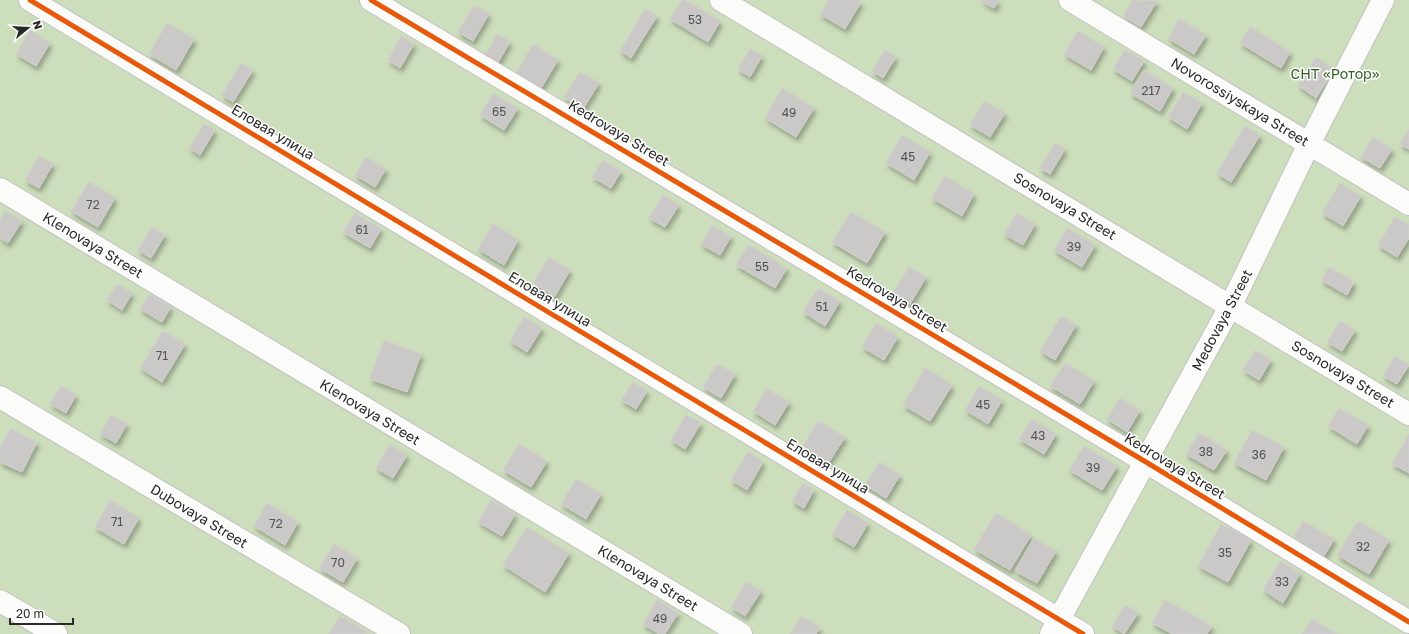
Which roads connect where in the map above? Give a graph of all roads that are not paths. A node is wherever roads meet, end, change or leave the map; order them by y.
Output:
1 (30, 0) edge
2 (371, 0) edge
3 (721, 0) edge
4 (1070, 0) edge
5 (1383, 0) edge
6 (1309, 144) junction
7 (0, 189) edge
8 (1409, 204) edge
9 (1231, 305) junction
10 (0, 397) edge
11 (1409, 414) edge
12 (1146, 462) junction
13 (0, 600) edge
14 (1409, 622) edge
15 (1054, 627) edge
16 (56, 634) edge
17 (399, 634) edge
18 (741, 634) edge
19 (1083, 634) edge

1 - 15 street, Еловая улица
2 - 12 street, Kedrovaya Street
3 - 9 street, Sosnovaya Street
4 - 6 street, Novorossiyskaya Street
5 - 6 street, Medovaya Street
6 - 8 street, Novorossiyskaya Street
6 - 9 street, Medovaya Street
7 - 18 street, Klenovaya Street
9 - 11 street, Sosnovaya Street
9 - 12 street, Medovaya Street
10 - 17 street, Dubovaya Street
12 - 14 street, Kedrovaya Street
12 - 15 street, Medovaya Street
13 - 16 street
15 - 19 street, Еловая улица

